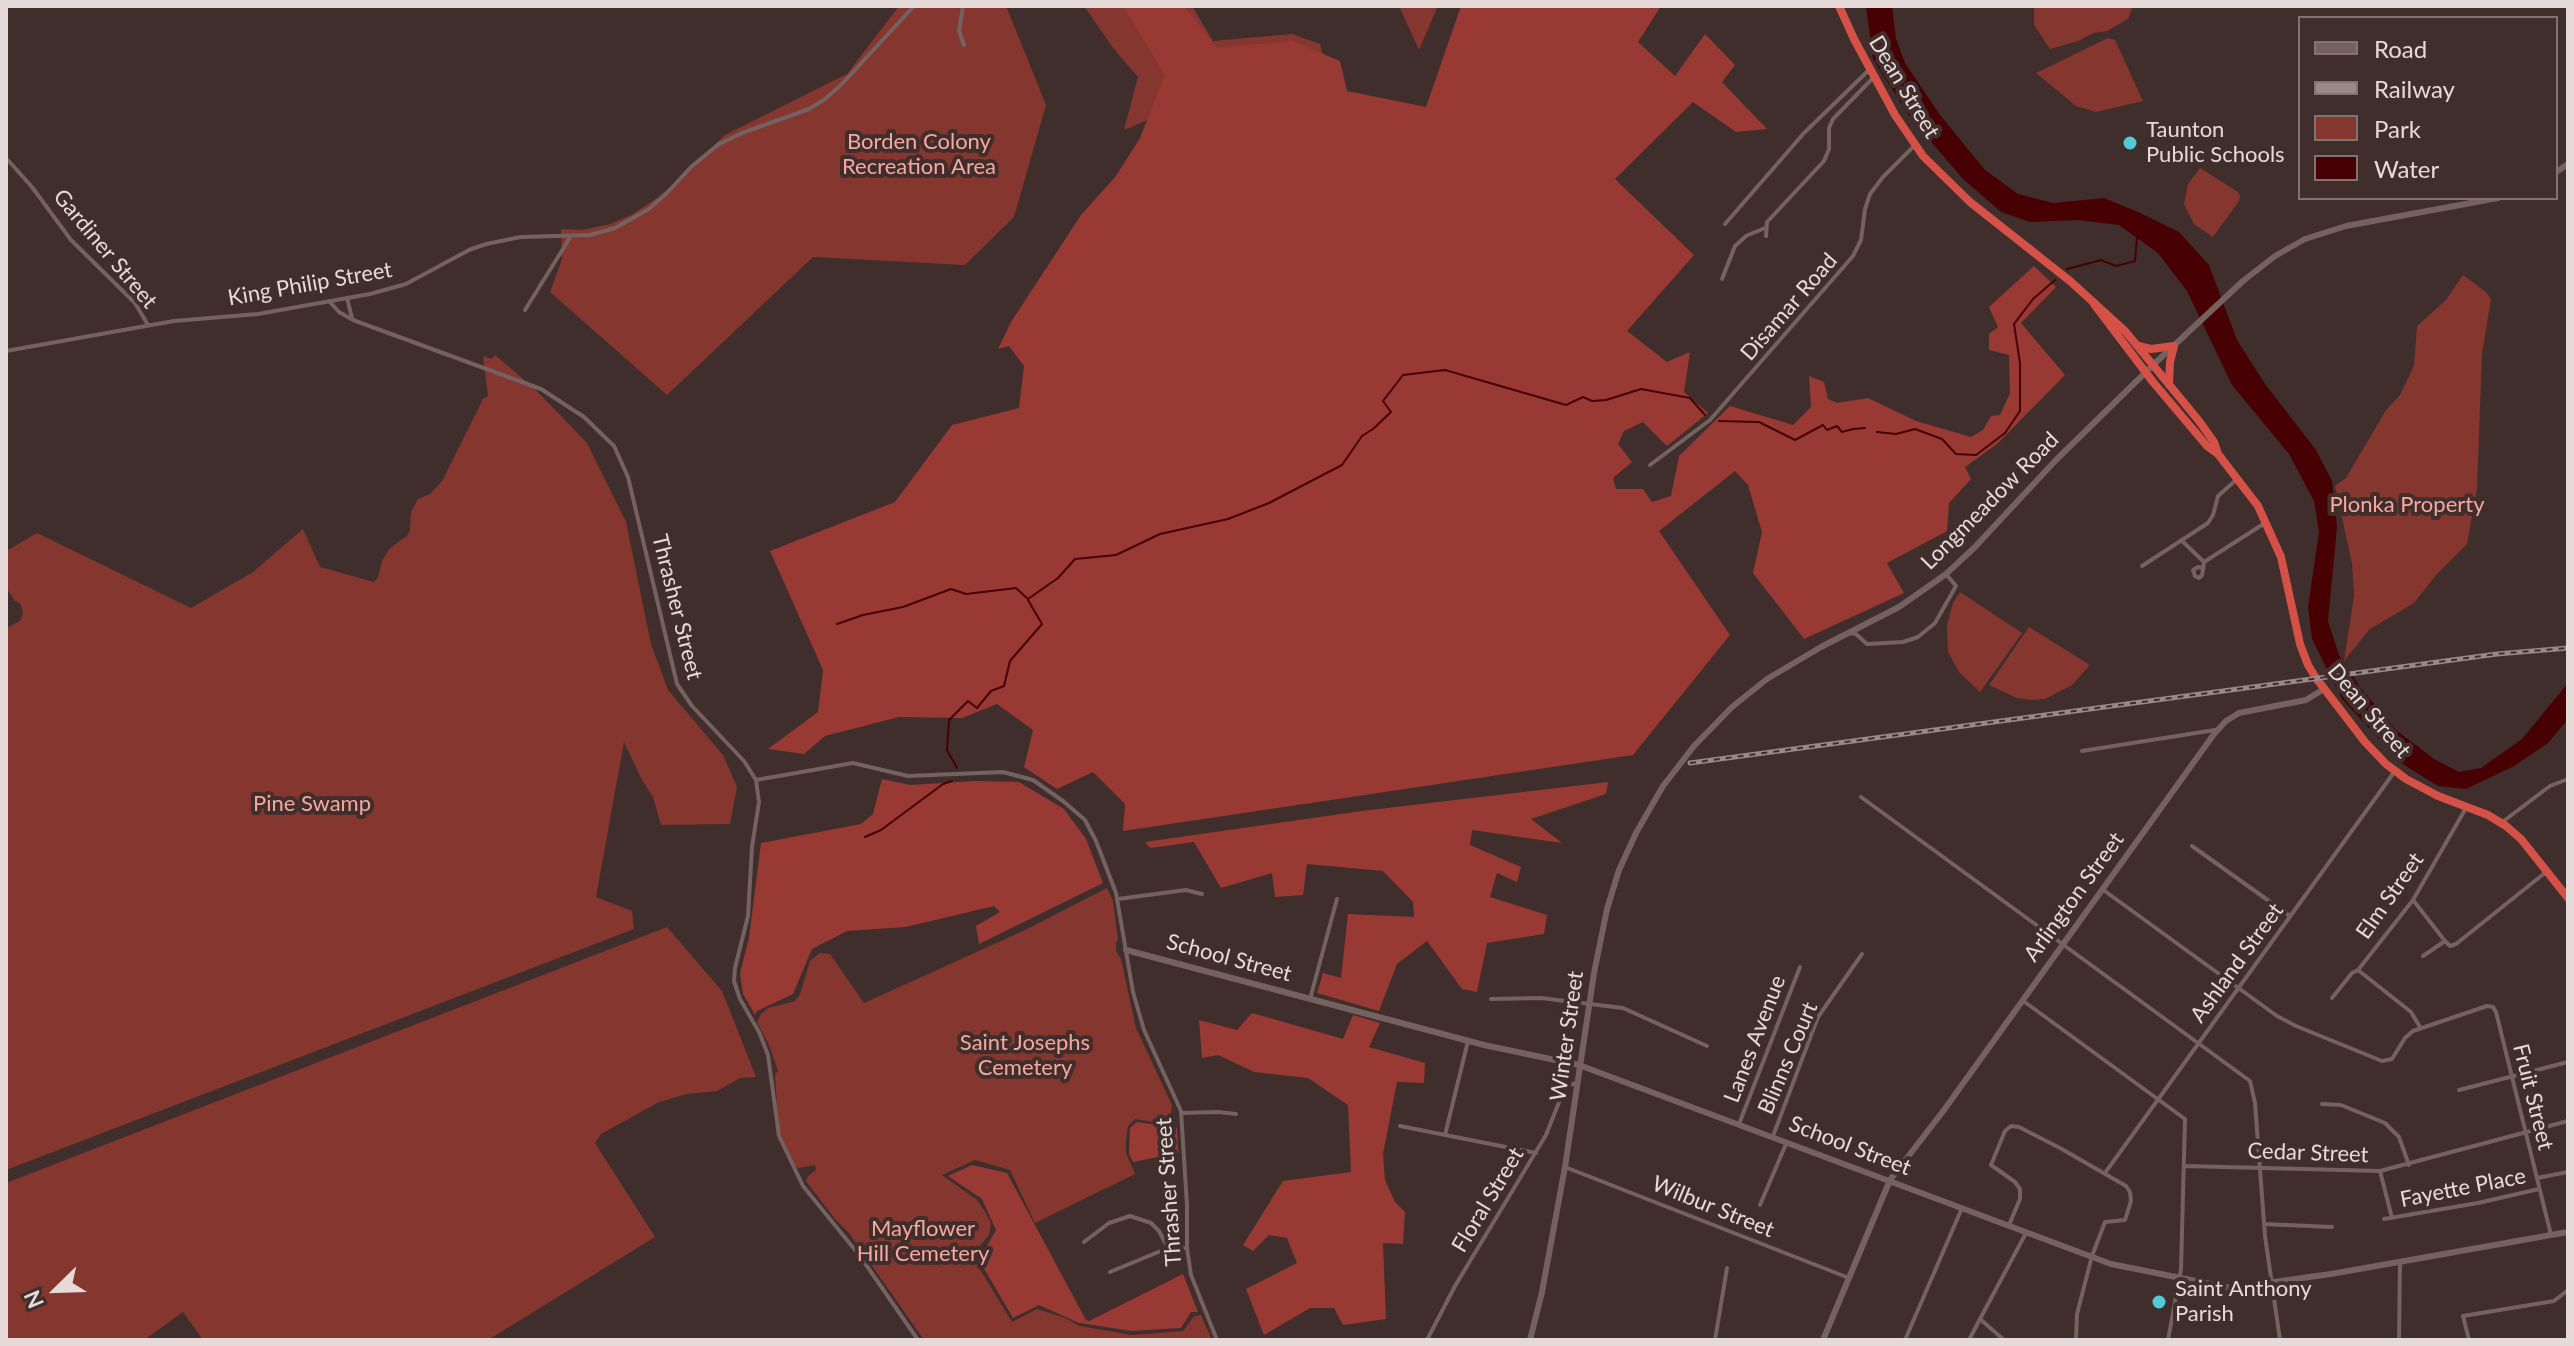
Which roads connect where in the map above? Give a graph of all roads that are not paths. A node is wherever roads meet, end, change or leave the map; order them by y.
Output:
1 (914, 6) edge
2 (963, 6) edge
3 (1839, 6) edge
4 (964, 45) dead end
5 (1872, 73) junction
6 (1915, 145) junction
7 (6, 158) edge
8 (2487, 200) edge
9 (1725, 224) dead end
10 (1765, 228) junction
11 (571, 236) junction
12 (1766, 236) dead end
13 (1722, 279) dead end
14 (347, 298) junction
15 (329, 301) junction
16 (2094, 304) junction
17 (525, 310) dead end
18 (353, 320) junction
19 (148, 325) junction
20 (2138, 346) junction
21 (2174, 346) junction
22 (6, 351) edge
23 (2149, 368) junction
24 (2169, 386) junction
25 (2218, 454) junction
26 (1650, 465) dead end
27 (2238, 479) junction
28 (2267, 522) junction
29 (2181, 540) junction
30 (2142, 566) dead end
31 (1946, 574) junction
32 (1850, 633) junction
33 (2324, 689) junction
34 (2218, 729) junction
35 (2082, 751) dead end
36 (1686, 755) joint
37 (2395, 771) junction
38 (2568, 779) edge
39 (756, 780) junction
40 (1861, 797) dead end
41 (2467, 806) junction
42 (2501, 823) junction
43 (2192, 846) dead end
44 (2546, 872) junction
45 (2554, 881) junction
46 (2568, 888) edge
47 (2102, 889) junction
48 (1202, 894) dead end
49 (2568, 898) edge
50 (1117, 899) junction
51 (1337, 899) dead end
52 (2413, 900) junction
53 (2290, 916) junction
54 (2445, 941) junction
55 (2062, 944) junction
56 (1126, 950) junction
57 (1862, 954) dead end
58 (2423, 956) dead end
59 (1800, 967) dead end
60 (2358, 970) junction
61 (2239, 988) junction
62 (2332, 998) dead end
63 (1310, 999) junction
64 (1491, 999) dead end
65 (2022, 1000) junction
66 (1590, 1005) junction
67 (2420, 1027) junction
68 (1468, 1041) junction
69 (2199, 1043) junction
70 (1707, 1046) dead end
71 (2568, 1062) edge
72 (1579, 1065) junction
73 (2512, 1076) junction
74 (1578, 1083) junction
75 (2459, 1090) dead end
76 (2158, 1098) junction
77 (2322, 1104) dead end
78 (1181, 1113) junction
79 (1236, 1114) dead end
80 (2568, 1121) edge
81 (1739, 1124) junction
82 (1400, 1126) dead end
83 (2525, 1132) junction
84 (1445, 1135) junction
85 (1773, 1136) junction
86 (1787, 1142) junction
87 (1536, 1153) junction
88 (2409, 1165) junction
89 (2185, 1166) junction
90 (1565, 1167) junction
91 (2260, 1168) junction
92 (2380, 1171) junction
93 (2568, 1172) edge
94 (2105, 1173) junction
95 (2537, 1178) junction
96 (1890, 1180) junction
97 (2539, 1189) junction
98 (1760, 1205) dead end
99 (1962, 1208) junction
100 (2392, 1218) junction
101 (2384, 1219) dead end
102 (2264, 1224) junction
103 (2009, 1225) junction
104 (2332, 1227) dead end
105 (2026, 1231) junction
106 (2565, 1233) edge
107 (2551, 1235) junction
108 (2568, 1240) edge
109 (1084, 1242) dead end
110 (1168, 1248) junction
111 (1187, 1248) junction
112 (2092, 1256) junction
113 (2400, 1262) junction
114 (1727, 1268) dead end
115 (1110, 1272) dead end
116 (1849, 1278) junction
117 (2180, 1278) junction
118 (2272, 1283) junction
119 (2568, 1290) edge
120 (1980, 1319) junction
121 (918, 1340) edge
122 (1217, 1340) edge
123 (1427, 1340) edge
124 (1530, 1340) edge
125 (1715, 1340) edge
126 (1823, 1340) edge
127 (1905, 1340) edge
128 (1969, 1340) edge
129 (2004, 1340) edge
130 (2076, 1340) edge
131 (2168, 1340) edge
132 (2280, 1340) edge
133 (2399, 1340) edge
134 (2469, 1340) edge

1 - 11 street, King Philip Street
2 - 4 street
3 - 5 highway, Dean Street
5 - 6 highway, Dean Street
5 - 9 street
5 - 10 street
6 - 16 highway, Dean Street
6 - 26 street, Disamar Road
7 - 19 street, Gardiner Street
8 - 21 street, Longmeadow Road
10 - 12 street
10 - 13 street
11 - 14 street, King Philip Street
11 - 17 street
14 - 15 street, King Philip Street
14 - 18 street
15 - 18 street, Thrasher Street
15 - 19 street, King Philip Street
16 - 20 highway, Dean Street
16 - 23 highway, Dean Street
18 - 39 street, Thrasher Street
19 - 22 street, King Philip Street
20 - 21 highway
20 - 23 highway, Dean Street
21 - 23 street, Longmeadow Road
21 - 24 highway
23 - 24 highway, Dean Street
23 - 25 highway, Dean Street
23 - 31 street, Longmeadow Road
24 - 25 highway, Dean Street
25 - 27 highway, Dean Street
27 - 28 highway, Dean Street
27 - 29 street
28 - 29 street
28 - 33 highway, Dean Street
29 - 30 street
31 - 32 street, Longmeadow Road
31 - 32 street
32 - 36 street, Longmeadow Road
33 - 34 street, Arlington Street
33 - 37 highway, Dean Street
34 - 35 street
34 - 47 street, Arlington Street
36 - 66 street, Winter Street
37 - 41 highway, Dean Street
37 - 53 street, Ashland Street
38 - 42 street
39 - 50 street, Thrasher Street
39 - 121 street
40 - 55 street
41 - 42 highway, Dean Street
41 - 52 street, Elm Street
42 - 44 highway, Dean Street
43 - 53 street
44 - 45 highway, Dean Street
44 - 54 street
45 - 46 street
45 - 49 highway, Dean Street
47 - 55 street, Arlington Street
47 - 61 street
48 - 50 street
50 - 56 street, Thrasher Street
51 - 63 street
52 - 54 street
52 - 60 street, Elm Street
53 - 61 street, Ashland Street
54 - 58 street
55 - 65 street, Arlington Street
55 - 69 street
56 - 63 street, School Street
56 - 78 street, Thrasher Street
57 - 85 street, Blinns Court
59 - 81 street, Lanes Avenue
60 - 62 street, Elm Street
60 - 67 street
61 - 67 street
61 - 69 street, Ashland Street
63 - 68 street, School Street
64 - 66 street
65 - 76 street
65 - 96 street, Arlington Street
66 - 70 street
66 - 72 street, Winter Street
67 - 73 street, Fruit Street
68 - 72 street, School Street
68 - 84 street
69 - 76 street, Ashland Street
69 - 91 street
71 - 73 street
72 - 74 street, Winter Street
72 - 81 street, School Street
73 - 75 street
73 - 83 street, Fruit Street
74 - 87 street, Floral Street
74 - 90 street, Winter Street
76 - 89 street
76 - 94 street, Ashland Street
77 - 88 street
78 - 79 street
78 - 111 street, Thrasher Street
80 - 83 street, Cedar Street
81 - 85 street, School Street
82 - 84 street
83 - 88 street, Cedar Street
83 - 95 street, Fruit Street
84 - 87 street
85 - 86 street, School Street
86 - 96 street, School Street
86 - 98 street
87 - 123 street, Floral Street
88 - 92 street, Cedar Street
89 - 91 street, Cedar Street
89 - 117 street
90 - 116 street, Wilbur Street
90 - 124 street, Winter Street
91 - 92 street, Cedar Street
91 - 102 street
92 - 100 street, Fayette Place
93 - 95 street
94 - 103 street
94 - 112 street
95 - 97 street, Fruit Street
96 - 99 street, School Street
96 - 116 street, Arlington Street
97 - 100 street, Fayette Place
97 - 107 street, Fruit Street
99 - 103 street, School Street
99 - 127 street
100 - 101 street
102 - 104 street
102 - 118 street
103 - 105 street, School Street
105 - 112 street, School Street
105 - 120 street
106 - 107 street, School Street
106 - 108 street
107 - 113 street, School Street
109 - 110 street
110 - 111 street
110 - 115 street
111 - 122 street, Thrasher Street
112 - 117 street, School Street
112 - 130 street
113 - 118 street, School Street
113 - 133 street
114 - 125 street
116 - 126 street, Arlington Street
117 - 118 street, School Street
117 - 131 street
118 - 132 street
119 - 134 street
120 - 128 street
120 - 129 street

